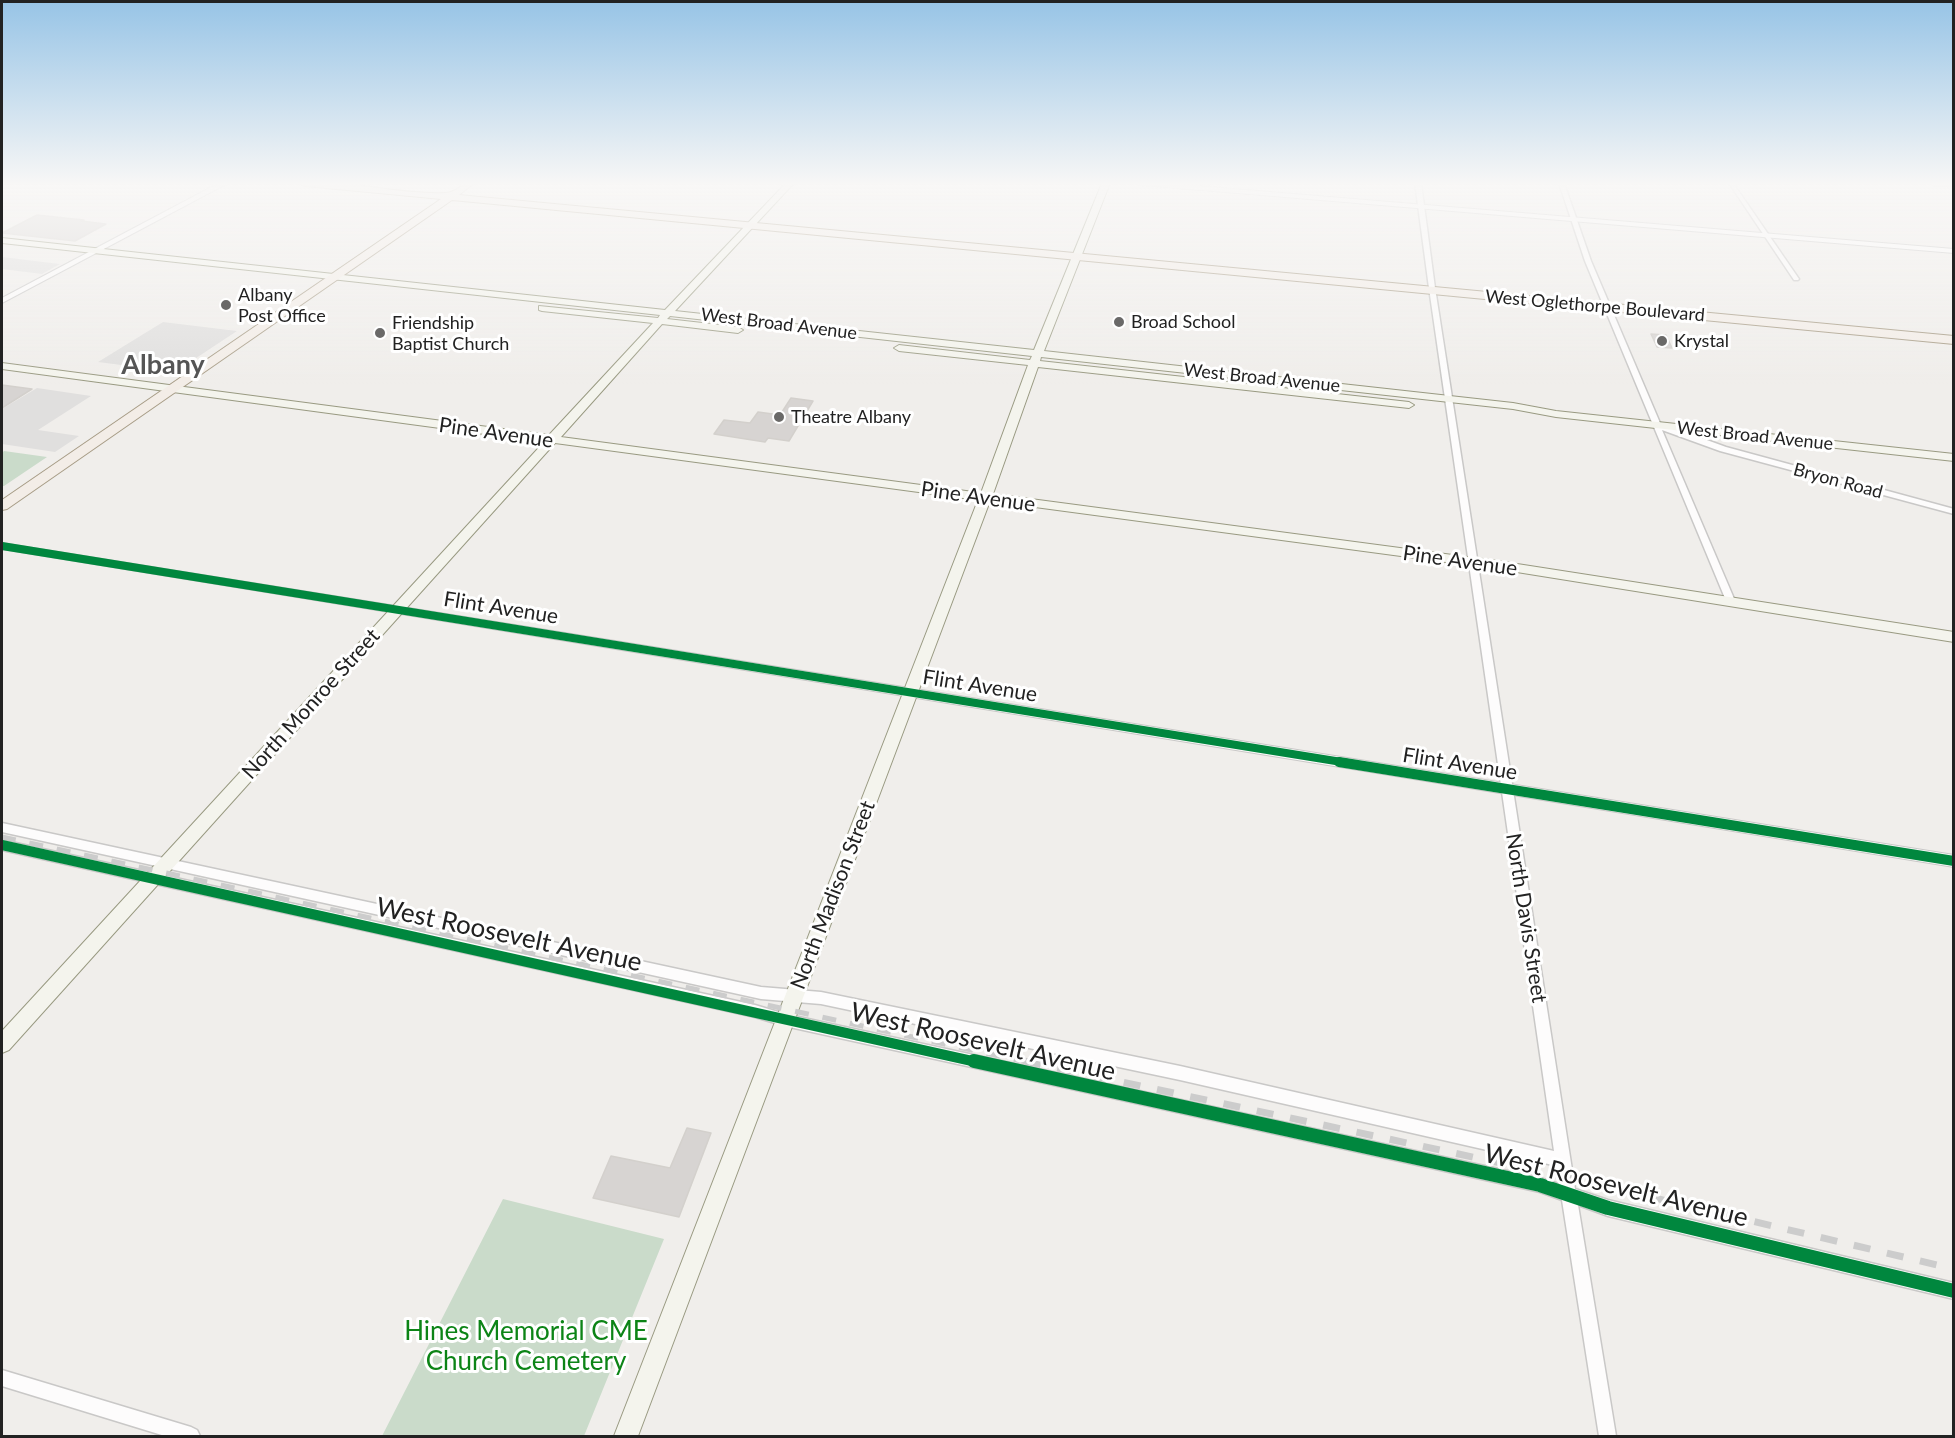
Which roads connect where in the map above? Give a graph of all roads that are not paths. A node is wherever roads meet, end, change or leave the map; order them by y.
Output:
1 (31, 250) edge
2 (96, 250) joint
3 (372, 250) edge
4 (728, 250) edge
5 (1014, 250) edge
6 (1078, 250) edge
7 (1427, 250) edge
8 (1586, 250) edge
9 (1777, 250) edge
10 (86, 256) junction
11 (1076, 256) junction
12 (335, 276) junction
13 (1796, 279) dead end
14 (324, 283) junction
15 (1432, 291) junction
16 (2, 301) edge
17 (1607, 307) junction
18 (665, 317) junction
19 (1953, 340) edge
20 (1037, 358) junction
21 (2, 366) edge
22 (170, 389) junction
23 (1450, 404) junction
24 (1657, 425) junction
25 (1708, 431) junction
26 (552, 440) junction
27 (1723, 449) junction
28 (1953, 458) edge
29 (985, 498) junction
30 (2, 506) edge
31 (1953, 512) edge
32 (2, 546) edge
33 (1474, 562) junction
34 (1730, 602) junction
35 (397, 610) junction
36 (1953, 637) edge
37 (910, 693) junction
38 (1508, 790) junction
39 (2, 828) edge
40 (2, 845) edge
41 (1953, 861) edge
42 (165, 864) junction
43 (153, 878) junction
44 (794, 996) junction
45 (785, 1020) junction
46 (2, 1044) edge
47 (1563, 1160) junction
48 (1569, 1194) junction
49 (1953, 1293) edge
50 (2, 1378) edge
51 (191, 1437) edge
52 (626, 1437) edge
53 (1607, 1437) edge

1 - 10 main road, West Broad Avenue
2 - 10 street
2 - 12 main road, West Broad Avenue
3 - 12 main road
4 - 18 main road, North Monroe Street
5 - 11 main road, West Oglethorpe Boulevard
6 - 11 main road, North Madison Street
7 - 15 street, North Davis Street
8 - 17 street
9 - 13 street
10 - 14 main road, West Broad Avenue
10 - 16 street
11 - 15 main road, West Oglethorpe Boulevard
11 - 20 main road, North Madison Street
12 - 14 main road
12 - 18 main road, West Broad Avenue
14 - 18 main road, West Broad Avenue
14 - 22 main road
15 - 17 main road, West Oglethorpe Boulevard
15 - 23 street, North Davis Street
17 - 19 main road, West Oglethorpe Boulevard
17 - 24 street
18 - 20 main road, West Broad Avenue
18 - 26 main road, North Monroe Street
20 - 23 main road, West Broad Avenue
20 - 29 main road, North Madison Street
21 - 22 main road, Pine Avenue
22 - 26 main road, Pine Avenue
22 - 30 main road
23 - 24 main road, West Broad Avenue
23 - 33 street, North Davis Street
24 - 25 main road, West Broad Avenue
24 - 27 street, Bryon Road
24 - 34 street
25 - 27 street
25 - 28 main road, West Broad Avenue
26 - 29 main road, Pine Avenue
26 - 35 main road, North Monroe Street
27 - 31 street, Bryon Road
29 - 33 main road, Pine Avenue
29 - 37 main road, North Madison Street
32 - 35 street, Flint Avenue
33 - 34 main road, Pine Avenue
33 - 38 street, North Davis Street
34 - 36 main road, Pine Avenue
35 - 37 street, Flint Avenue
35 - 42 main road, North Monroe Street
37 - 38 street, Flint Avenue
37 - 44 main road, North Madison Street
38 - 41 street, Flint Avenue
38 - 47 street, North Davis Street
39 - 42 street, West Roosevelt Avenue
40 - 43 street, West Roosevelt Avenue
42 - 43 main road, North Monroe Street
42 - 44 street, West Roosevelt Avenue
43 - 45 street, West Roosevelt Avenue
43 - 46 main road, North Monroe Street
44 - 45 main road, North Madison Street
44 - 47 street, West Roosevelt Avenue
45 - 48 street, West Roosevelt Avenue
45 - 52 main road, North Madison Street
47 - 48 street, North Davis Street
48 - 49 street, West Roosevelt Avenue
48 - 53 street, North Davis Street
50 - 51 street

